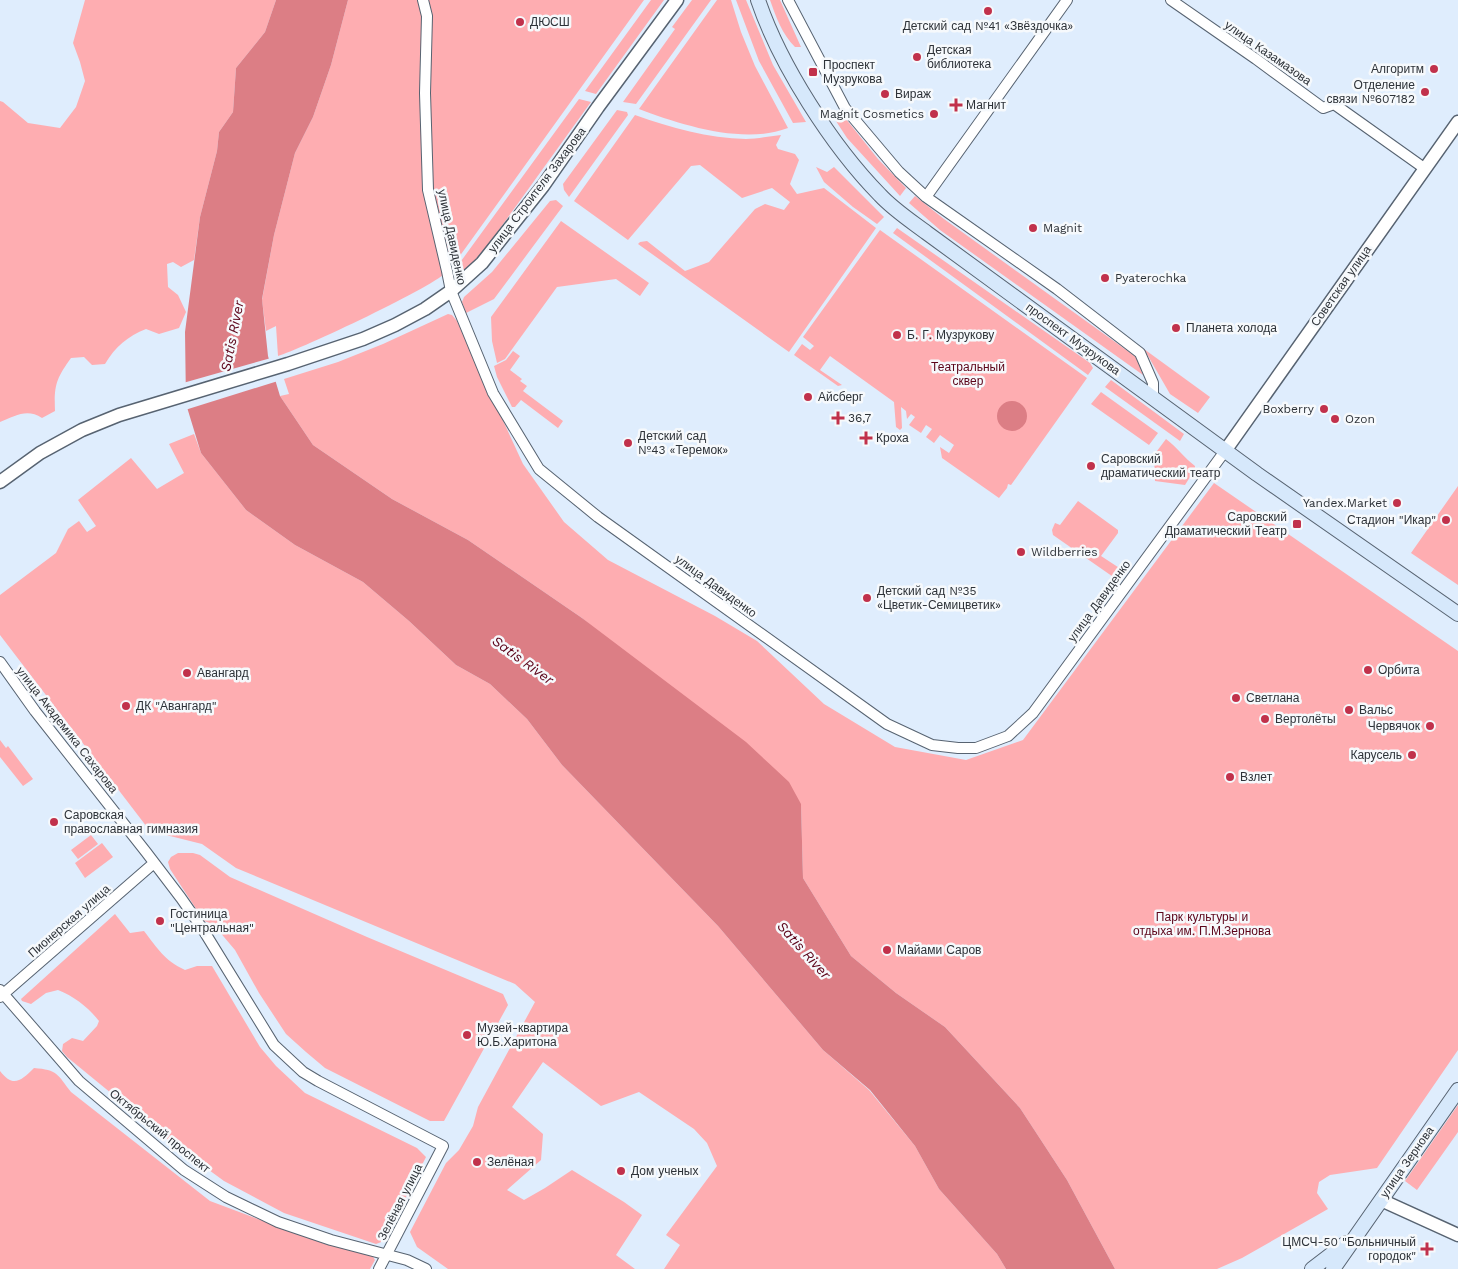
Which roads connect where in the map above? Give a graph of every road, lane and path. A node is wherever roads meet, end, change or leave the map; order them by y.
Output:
1 (423, 0) edge
2 (677, 0) edge
3 (758, 0) edge
4 (788, 0) edge
5 (1067, 0) edge
6 (1171, 0) edge
7 (1458, 122) edge
8 (1424, 168) junction
9 (926, 197) junction
10 (451, 292) junction
11 (1153, 397) junction
12 (1225, 451) junction
13 (0, 482) edge
14 (1458, 614) edge
15 (2, 670) edge
16 (154, 863) junction
17 (1, 994) edge
18 (1458, 1090) edge
19 (443, 1146) joint
20 (1381, 1200) junction
21 (1356, 1234) junction
22 (1458, 1235) edge
23 (387, 1255) junction
24 (379, 1269) edge
25 (426, 1269) edge
26 (1312, 1269) edge
27 (1333, 1269) edge

1 - 10 street, улица Давиденко
2 - 10 street, улица Строителя Захарова
3 - 11 main road, проспект Музрукова
4 - 9 street
5 - 9 street
6 - 8 street, улица Казамазова
7 - 8 street, Советская улица
8 - 12 street, Советская улица
9 - 11 street
10 - 12 street, улица Давиденко
10 - 13 street, улица Строителя Захарова
11 - 12 main road, проспект Музрукова
12 - 14 main road, проспект Музрукова
15 - 16 street, улица Академика Сахарова
16 - 17 street, Пионерская улица
16 - 19 street, улица Академика Сахарова
17 - 23 street, Октябрьский проспект
18 - 20 main road, улица Зернова
19 - 23 street, Зелёная улица
20 - 21 main road, улица Зернова
20 - 22 street
21 - 26 main road, улица Зернова
21 - 27 main road, улица Зернова
23 - 24 street, Зелёная улица
23 - 25 street, Октябрьский проспект

